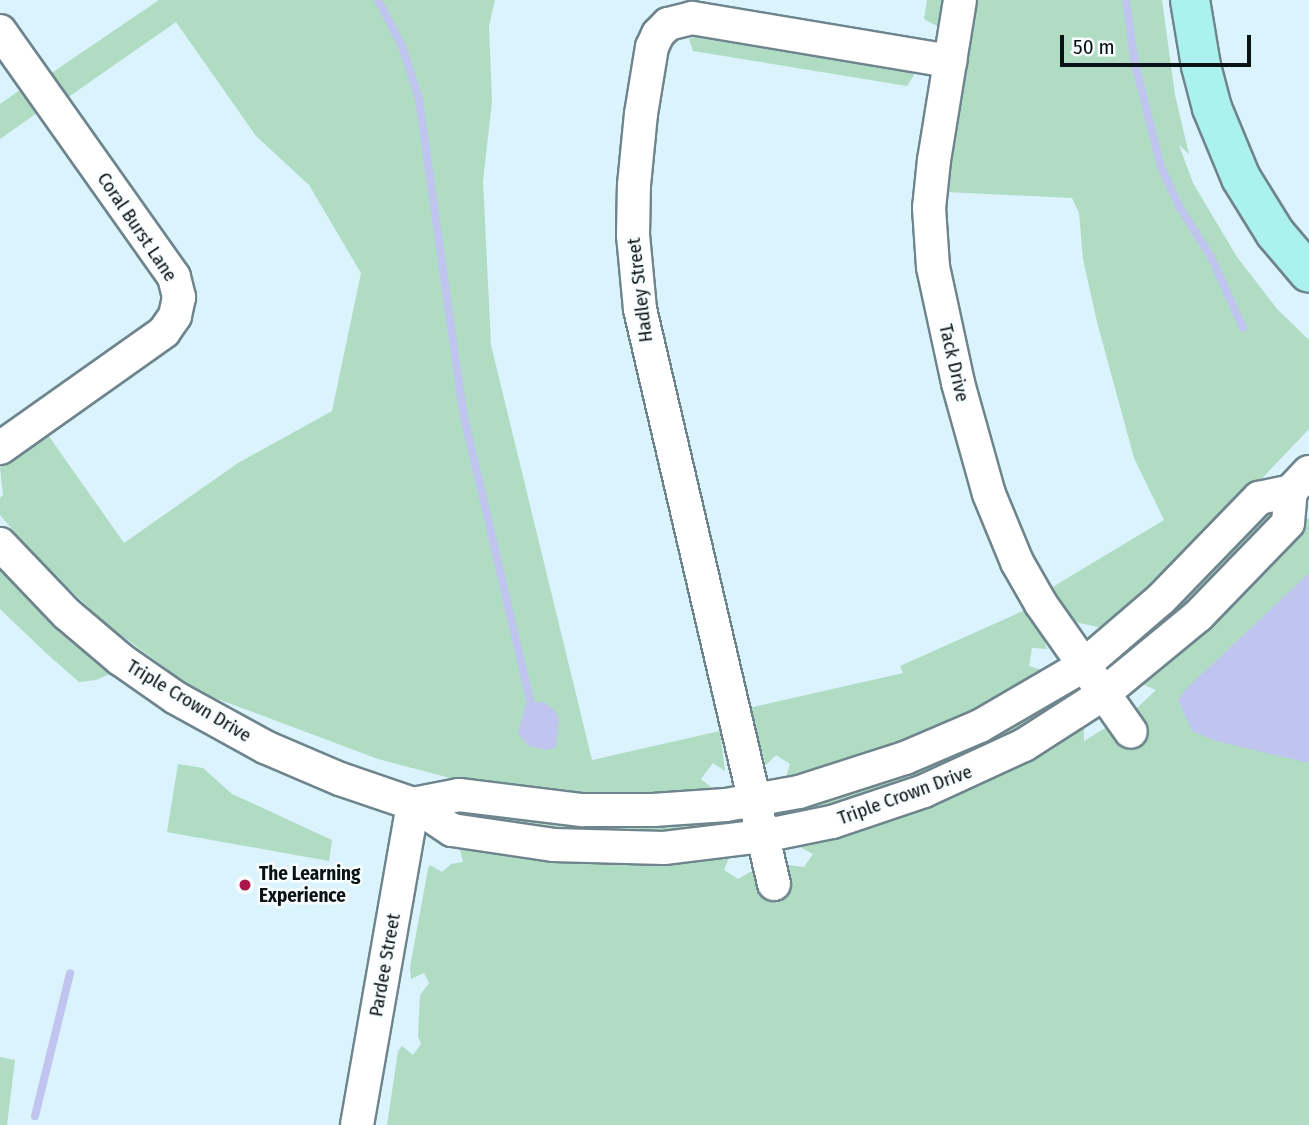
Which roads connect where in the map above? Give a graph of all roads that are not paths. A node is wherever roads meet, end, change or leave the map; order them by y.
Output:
1 (960, 0) edge
2 (1190, 0) edge
3 (0, 31) edge
4 (950, 61) junction
5 (1309, 273) edge
6 (0, 448) edge
7 (1300, 482) edge
8 (0, 544) edge
9 (1083, 666) junction
10 (1102, 695) junction
11 (1131, 732) dead end
12 (754, 801) junction
13 (414, 804) junction
14 (763, 836) junction
15 (774, 884) dead end
16 (357, 1125) edge

1 - 4 street, Tack Drive
2 - 5 main road
3 - 6 street, Coral Burst Lane
4 - 9 street, Tack Drive
4 - 12 street, Hadley Street
7 - 9 street, Triple Crown Drive
7 - 10 street, Triple Crown Drive
8 - 13 street, Triple Crown Drive
9 - 10 street, Tack Drive
9 - 12 street, Triple Crown Drive
10 - 11 street, Tack Drive
10 - 14 street, Triple Crown Drive
12 - 13 street, Triple Crown Drive
12 - 14 street, Hadley Street
13 - 14 street, Triple Crown Drive
13 - 16 street, Pardee Street
14 - 15 street, Hadley Street

